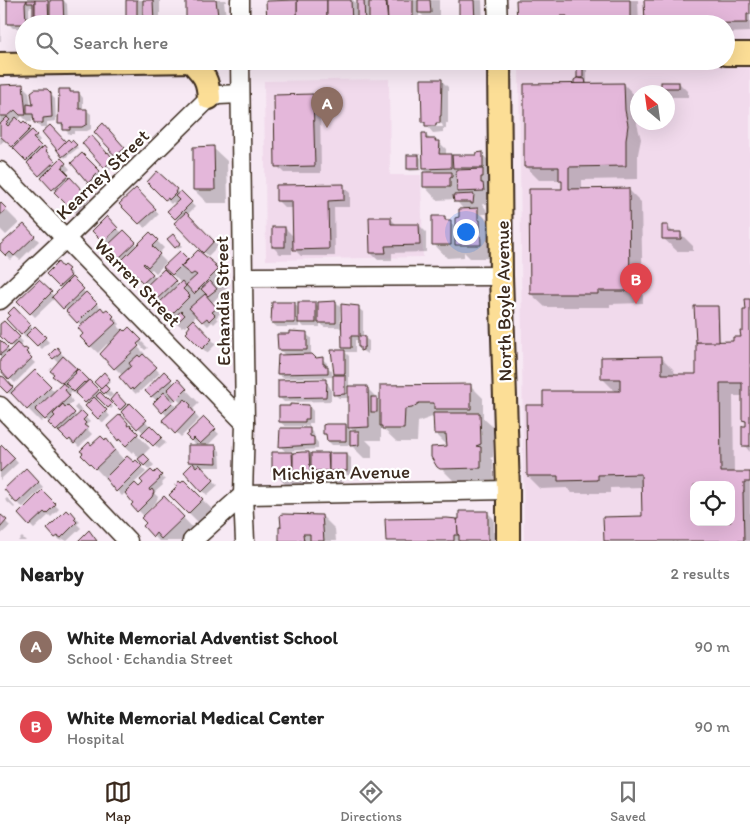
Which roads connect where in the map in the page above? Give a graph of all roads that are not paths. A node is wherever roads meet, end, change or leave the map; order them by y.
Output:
1 (240, 0) edge
2 (497, 0) edge
3 (240, 15) edge
4 (498, 15) edge
5 (735, 54) edge
6 (750, 54) edge
7 (0, 64) edge
8 (15, 64) edge
9 (198, 70) edge
10 (240, 70) edge
11 (499, 70) edge
12 (240, 94) junction
13 (209, 98) junction
14 (0, 171) edge
15 (66, 238) junction
16 (501, 276) junction
17 (243, 277) junction
18 (0, 300) edge
19 (0, 406) edge
20 (245, 422) junction
21 (508, 490) junction
22 (243, 495) junction
23 (128, 541) edge
24 (192, 541) edge
25 (245, 541) edge
26 (508, 541) edge

1 - 3 street
2 - 4 street
5 - 6 main road
7 - 8 main road
9 - 13 main road
10 - 12 street, Echandia Street
11 - 16 main road, North Boyle Avenue
12 - 13 street
12 - 17 street, Echandia Street
13 - 15 street, Kearney Street
14 - 15 street, Warren Street
15 - 18 street, Kearney Street
15 - 20 street, Warren Street
16 - 17 street
16 - 21 main road, North Boyle Avenue
17 - 20 street, Echandia Street
19 - 23 street
20 - 22 street, Echandia Street
21 - 22 street, Michigan Avenue
21 - 26 main road, North Boyle Avenue
22 - 24 street
22 - 25 street, Echandia Street

